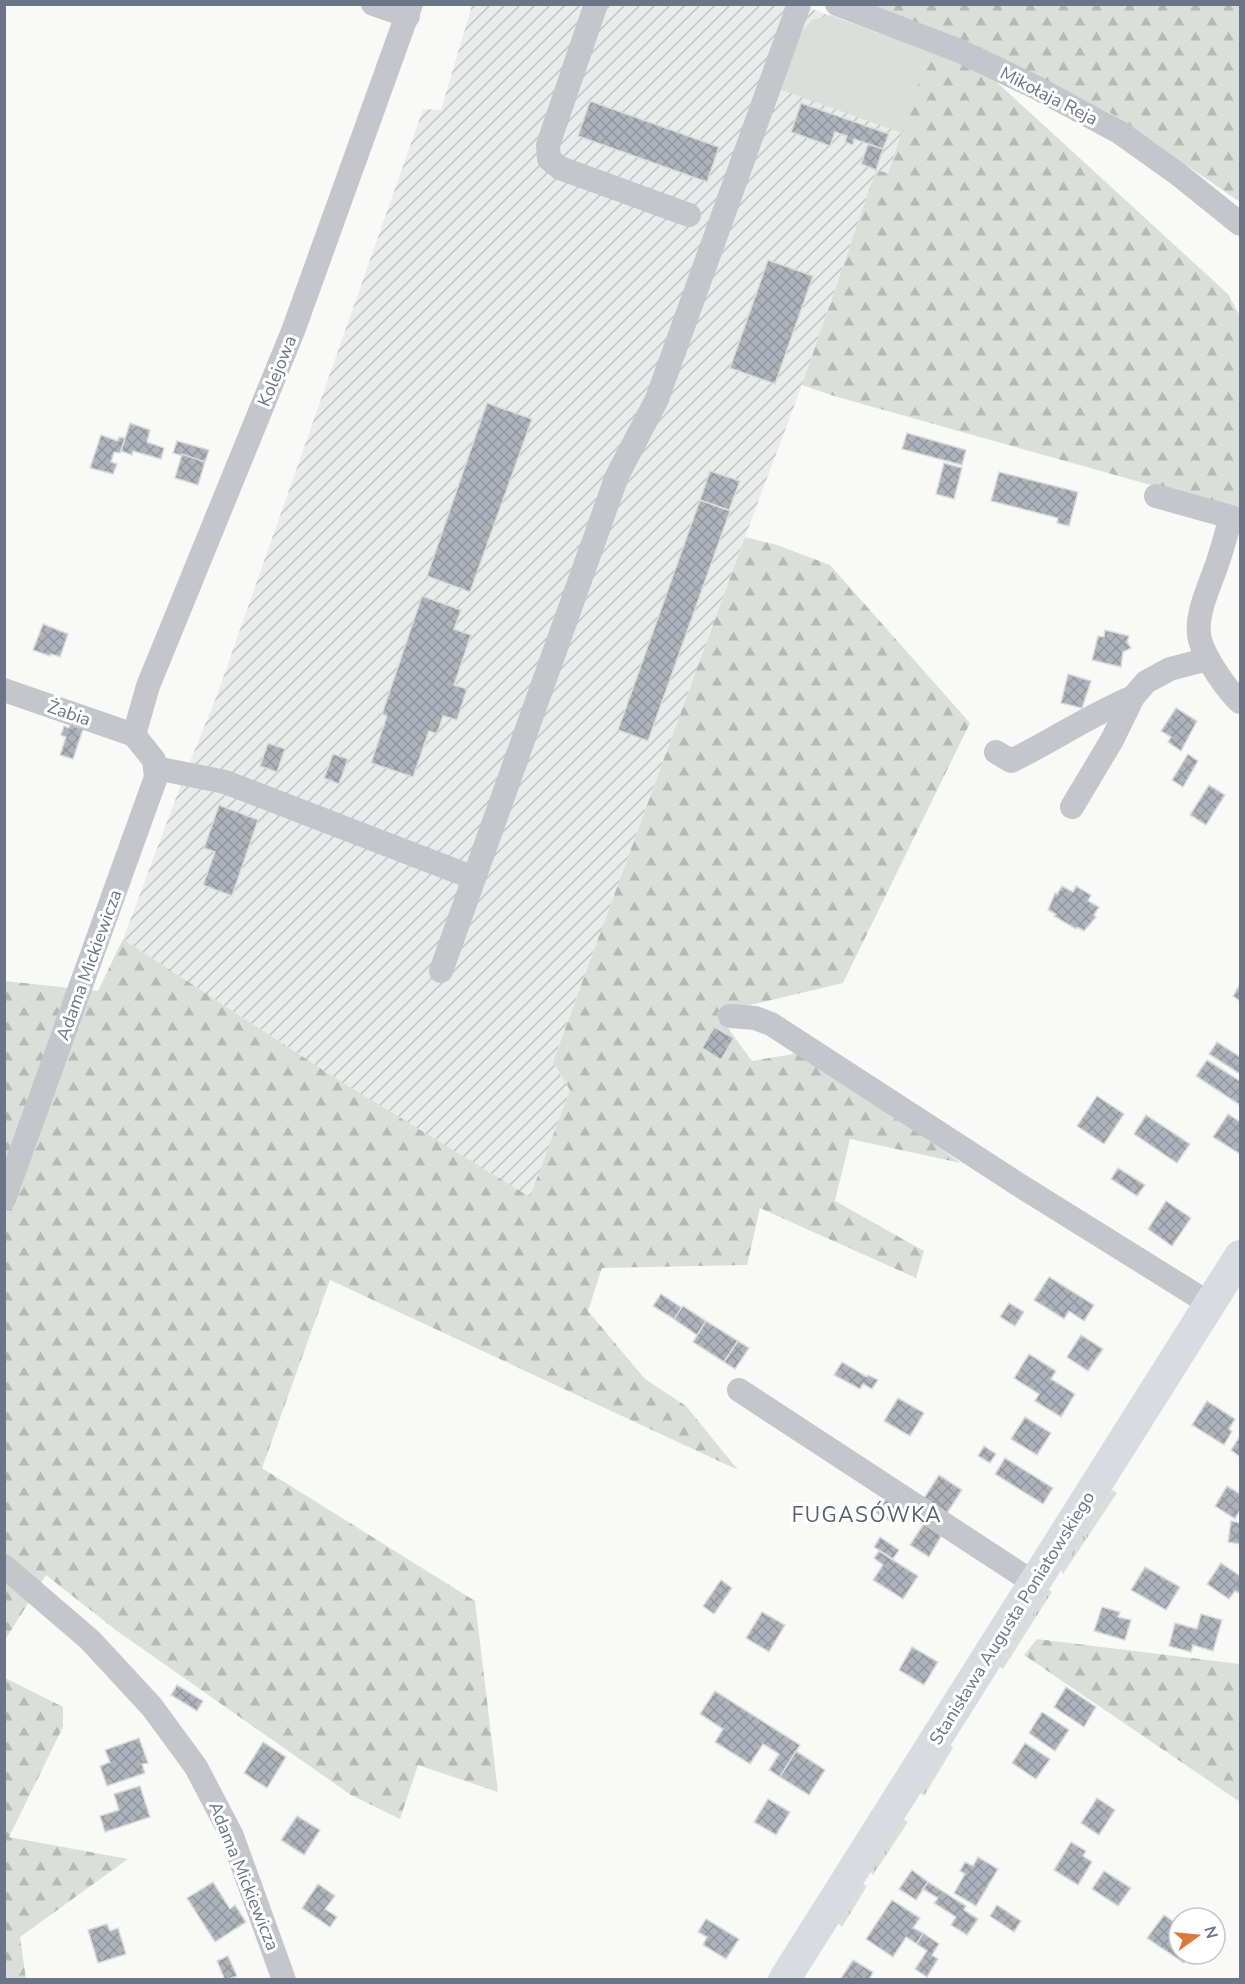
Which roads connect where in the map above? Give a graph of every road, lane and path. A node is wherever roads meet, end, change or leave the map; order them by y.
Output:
1 (373, 4) edge
2 (596, 4) edge
3 (799, 4) edge
4 (837, 4) edge
5 (410, 10) edge
6 (689, 215) dead end
7 (1240, 224) edge
8 (1156, 496) dead end
9 (1209, 659) junction
10 (4, 690) edge
11 (1132, 697) junction
12 (1240, 702) edge
13 (134, 735) junction
14 (996, 752) dead end
15 (156, 768) junction
16 (1072, 807) dead end
17 (474, 878) junction
18 (441, 971) dead end
19 (730, 1016) dead end
20 (4, 1199) edge
21 (1240, 1256) edge
22 (1210, 1304) junction
23 (739, 1390) dead end
24 (4, 1566) edge
25 (1034, 1582) junction
26 (284, 1980) edge
27 (784, 1980) edge

1 - 5 street
2 - 6 street
3 - 17 street
4 - 7 street, Mikołaja Reja
5 - 13 street, Kolejowa
8 - 9 street
9 - 11 street
9 - 12 street
10 - 13 street, Żabia
11 - 14 street
11 - 16 street
13 - 15 street
15 - 17 street
15 - 20 street, Adama Mickiewicza
17 - 18 street
19 - 22 street
21 - 22 main road, Stanisława Augusta Poniatowskiego
22 - 25 main road, Stanisława Augusta Poniatowskiego
23 - 25 street
24 - 26 street, Adama Mickiewicza
25 - 27 main road, Stanisława Augusta Poniatowskiego

